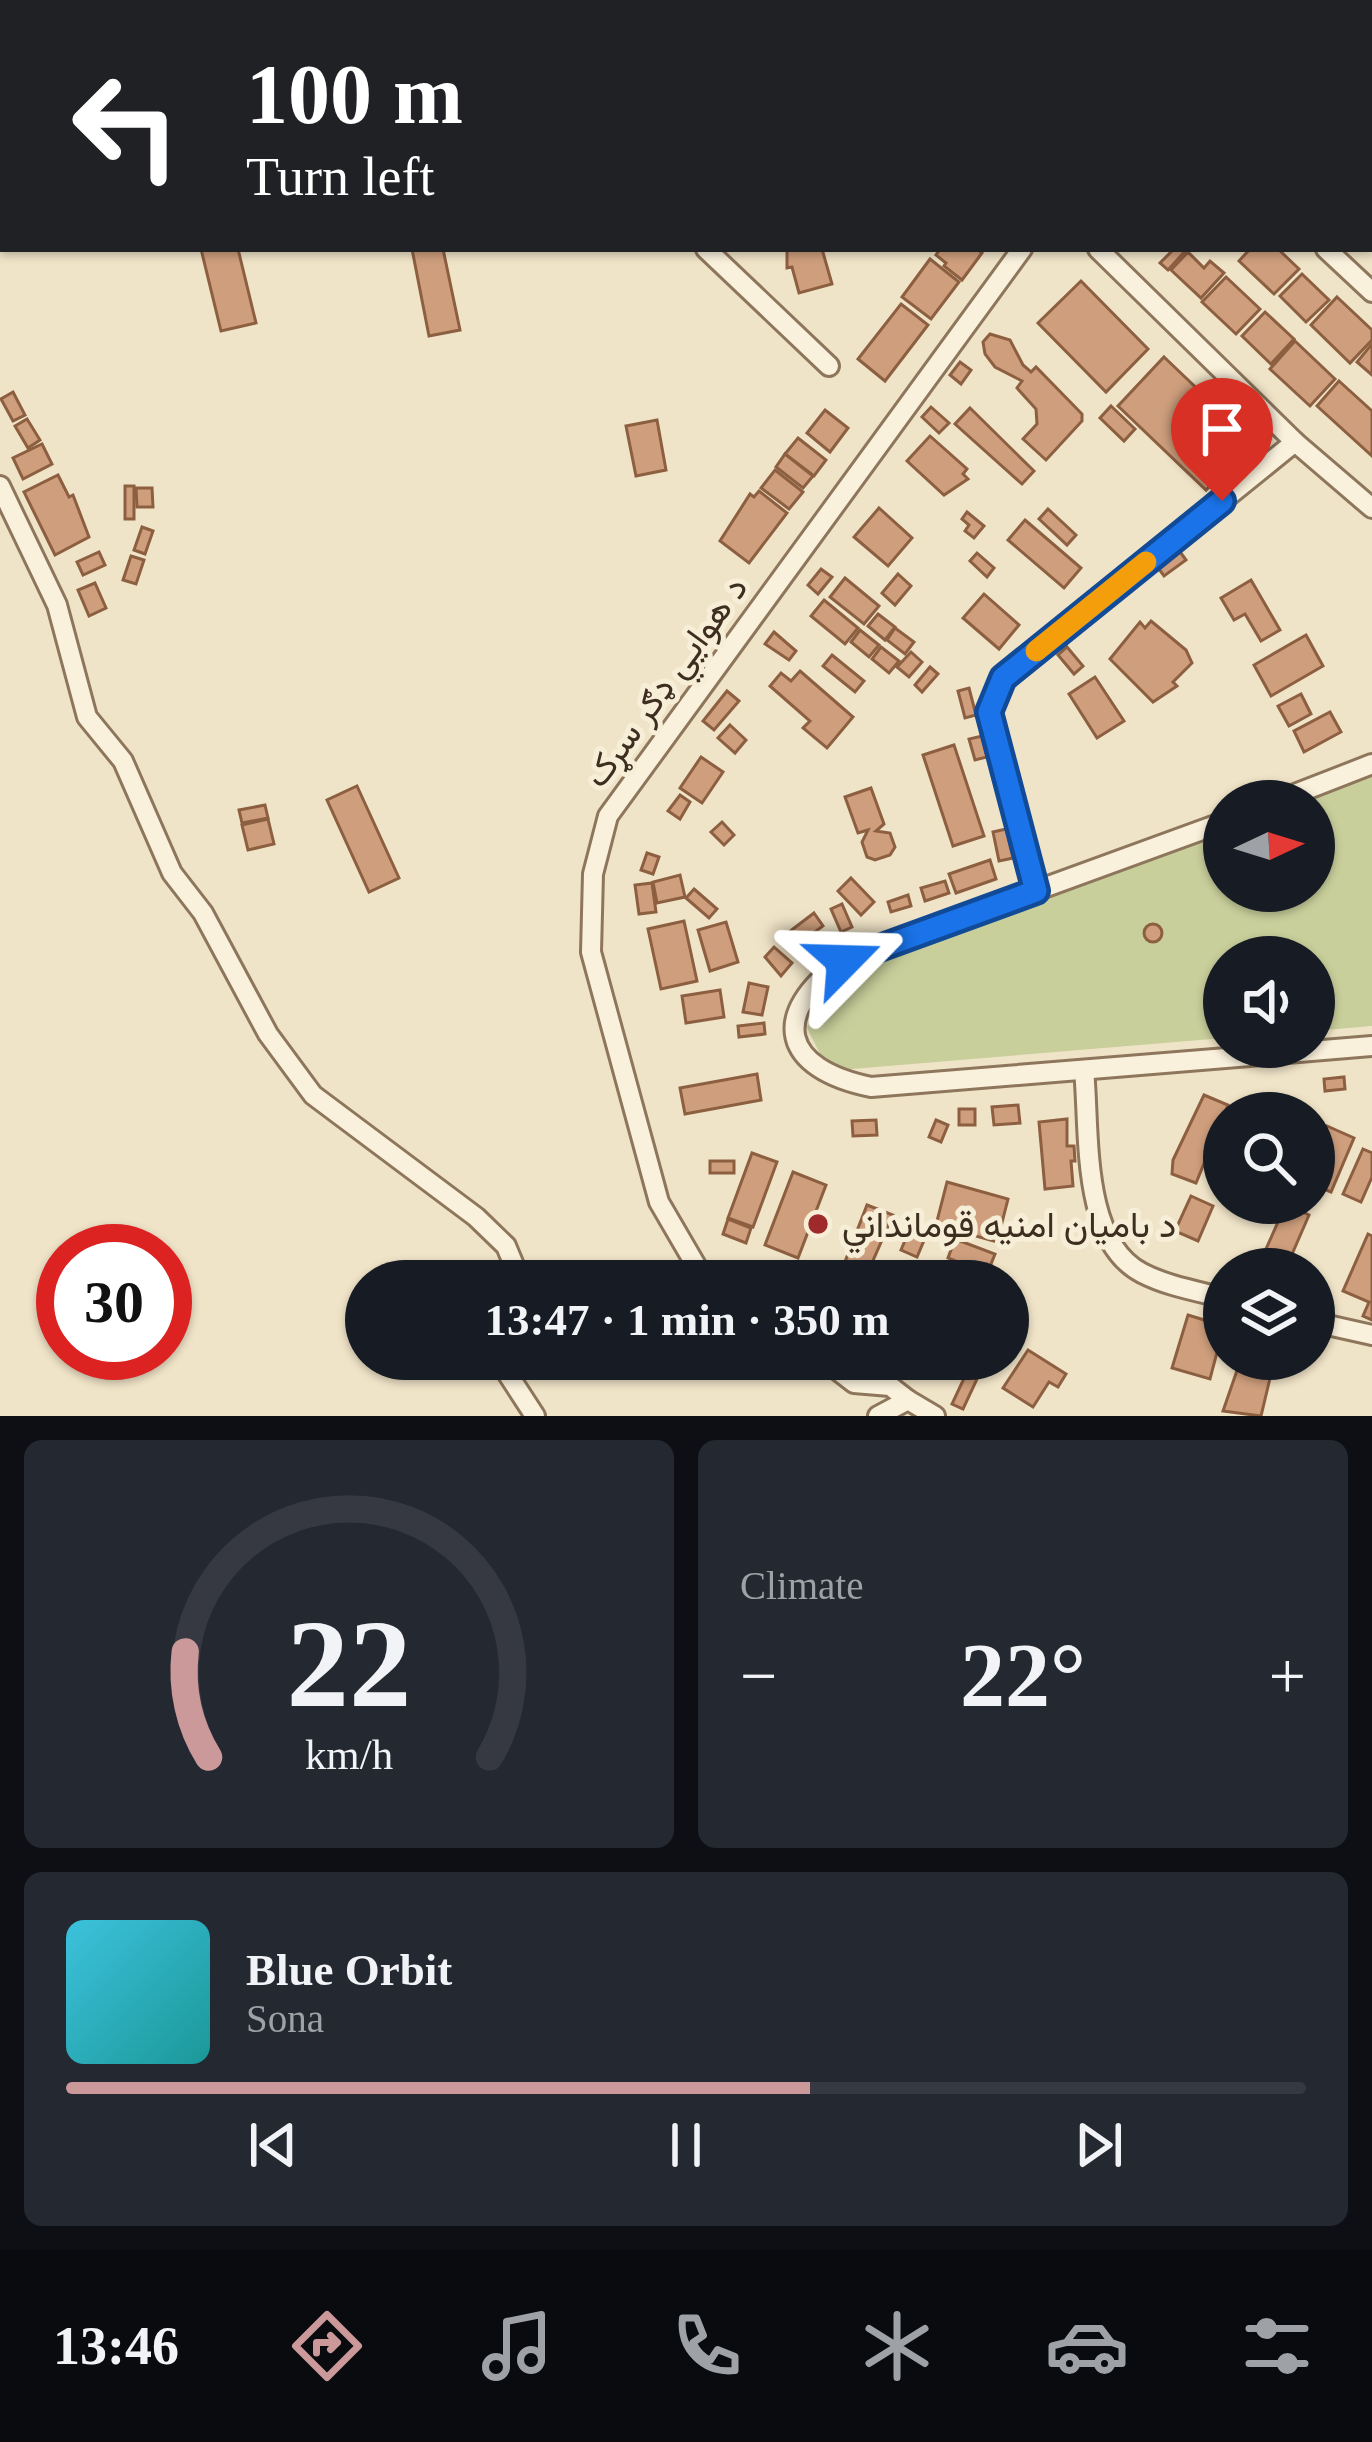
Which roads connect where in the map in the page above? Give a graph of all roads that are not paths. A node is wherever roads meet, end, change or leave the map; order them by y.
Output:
1 (709, 252) edge
2 (1020, 252) edge
3 (1101, 252) edge
4 (1329, 252) edge
5 (1372, 292) edge
6 (829, 367) dead end
7 (1295, 442) junction
8 (0, 486) edge
9 (1372, 508) edge
10 (1372, 764) edge
11 (1331, 780) edge
12 (1203, 830) edge
13 (1036, 891) junction
14 (1372, 1046) edge
15 (1084, 1070) junction
16 (511, 1260) edge
17 (693, 1260) edge
18 (1203, 1291) edge
19 (1335, 1327) edge
20 (1372, 1335) edge
21 (512, 1380) edge
22 (850, 1380) edge
23 (908, 1400) junction
24 (535, 1416) edge
25 (878, 1416) edge
26 (935, 1416) edge

1 - 6 street
2 - 17 street, د هوايي ډګر سړک
3 - 7 street
4 - 5 street
7 - 9 street
7 - 13 street
8 - 16 street
10 - 11 street
12 - 13 street
13 - 15 street
14 - 15 street
15 - 18 street
19 - 20 street
21 - 24 street
22 - 23 street
23 - 25 street
23 - 26 street

